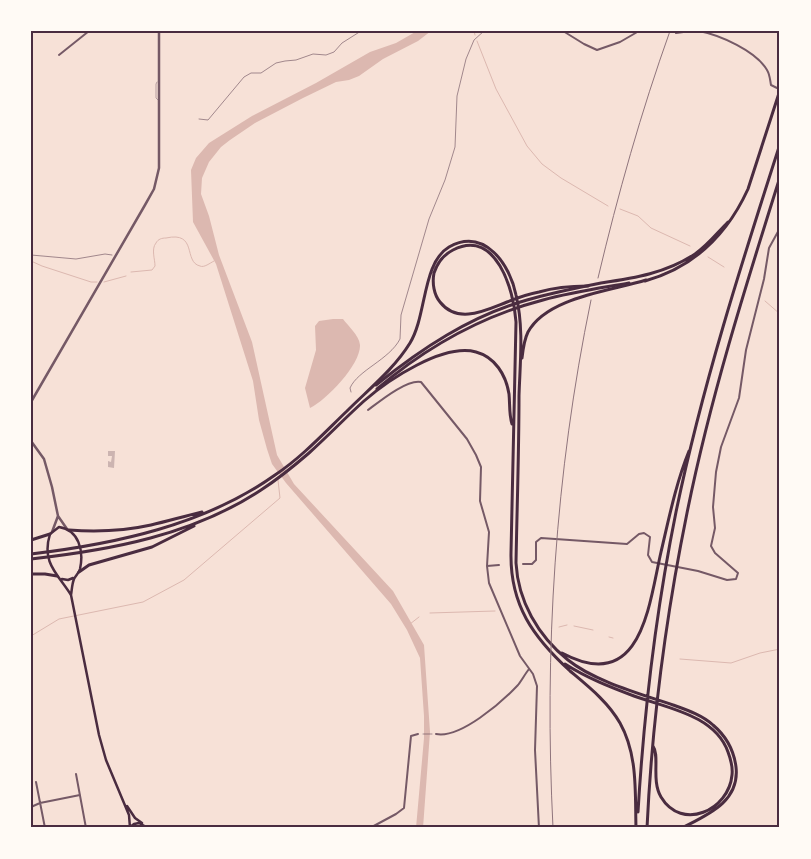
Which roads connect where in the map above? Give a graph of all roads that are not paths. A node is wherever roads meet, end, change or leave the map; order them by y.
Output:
1 (89, 31) edge
2 (159, 31) edge
3 (563, 31) edge
4 (639, 31) edge
5 (692, 31) edge
6 (699, 31) edge
7 (676, 33) dead end
8 (59, 55) dead end
9 (778, 89) edge
10 (780, 144) edge
11 (780, 177) edge
12 (734, 216) junction
13 (780, 228) edge
14 (646, 280) junction
15 (510, 282) junction
16 (588, 286) junction
17 (518, 327) junction
18 (520, 368) junction
19 (362, 396) junction
20 (365, 400) junction
21 (31, 402) edge
22 (368, 410) dead end
23 (513, 427) junction
24 (31, 441) edge
25 (693, 442) junction
26 (258, 490) junction
27 (212, 510) junction
28 (213, 515) junction
29 (58, 516) junction
30 (68, 529) junction
31 (51, 533) junction
32 (31, 540) edge
33 (31, 554) edge
34 (31, 559) edge
35 (523, 564) dead end
36 (499, 565) dead end
37 (487, 566) junction
38 (79, 572) junction
39 (31, 574) edge
40 (58, 577) junction
41 (74, 577) junction
42 (71, 595) junction
43 (557, 650) junction
44 (558, 659) junction
45 (529, 668) junction
46 (671, 707) junction
47 (418, 734) road end
48 (436, 734) road end
49 (653, 746) junction
50 (76, 774) dead end
51 (36, 782) dead end
52 (80, 795) junction
53 (124, 802) junction
54 (40, 803) junction
55 (31, 807) edge
56 (142, 823) junction
57 (45, 828) edge
58 (86, 828) edge
59 (130, 828) edge
60 (148, 828) edge
61 (370, 828) edge
62 (539, 828) edge
63 (637, 828) edge
64 (647, 828) edge
65 (682, 828) edge

1 - 8 street
2 - 21 street
3 - 4 street
5 - 7 street
6 - 9 street
9 - 12 highway
10 - 25 highway
11 - 49 highway
12 - 14 highway
12 - 16 highway
13 - 35 street
14 - 18 highway
14 - 20 highway
15 - 16 highway
15 - 17 highway
15 - 19 highway
16 - 19 highway
17 - 18 highway
17 - 23 highway
18 - 43 highway
19 - 26 highway
20 - 23 highway
20 - 26 highway
22 - 37 street
23 - 44 highway
24 - 29 street
25 - 43 highway
25 - 63 highway
26 - 27 highway
26 - 28 highway
27 - 30 highway
27 - 33 highway
28 - 34 highway
28 - 38 highway
29 - 30 street
29 - 31 street
30 - 31 main road
30 - 38 main road
31 - 32 highway
31 - 40 main road
36 - 37 street
37 - 45 street
38 - 41 main road
39 - 40 highway
40 - 41 main road
40 - 42 main road
41 - 42 main road
42 - 53 main road
43 - 46 highway
44 - 46 highway
44 - 63 highway
45 - 48 street
45 - 62 street
46 - 49 highway
46 - 65 highway
47 - 61 street
49 - 64 highway
50 - 52 street
51 - 54 street
52 - 54 street
52 - 58 street
53 - 56 main road
53 - 59 main road
54 - 55 street
54 - 57 street
56 - 59 main road
56 - 60 main road

